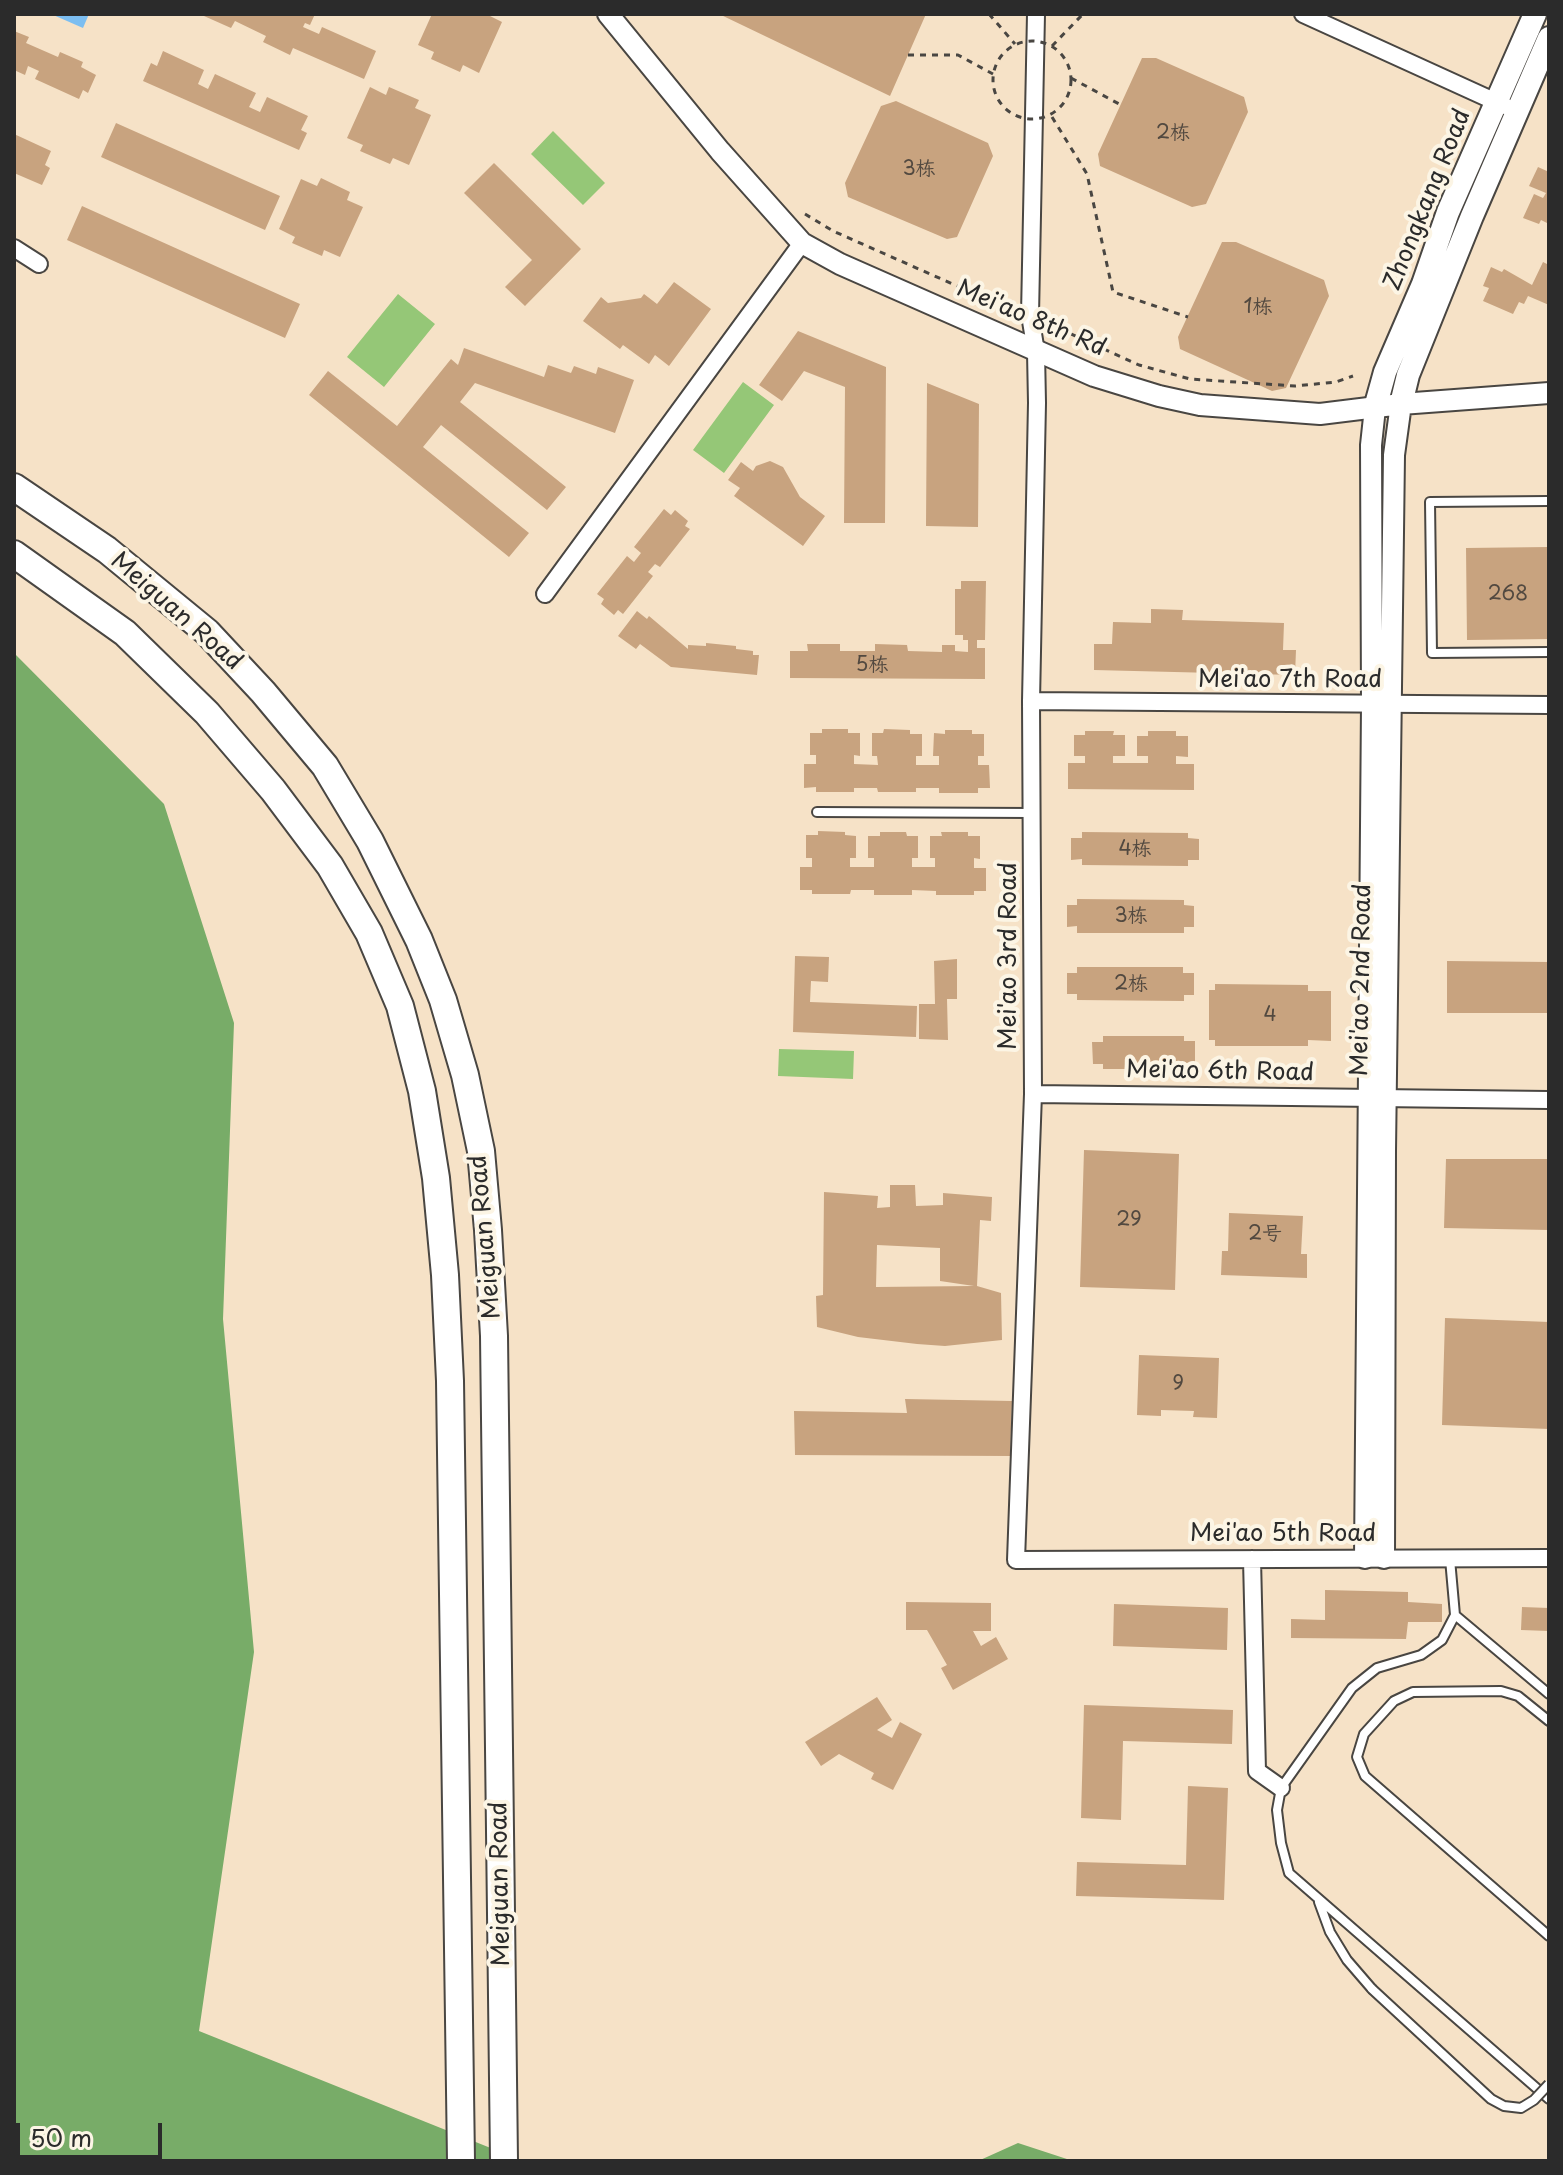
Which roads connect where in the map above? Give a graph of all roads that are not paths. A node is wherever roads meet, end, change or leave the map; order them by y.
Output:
1 (608, 14) edge
2 (1036, 14) edge
3 (1303, 14) edge
4 (1535, 14) edge
5 (1549, 38) edge
6 (1496, 102) junction
7 (1517, 111) junction
8 (802, 243) junction
9 (14, 248) edge
10 (39, 264) dead end
11 (1036, 352) junction
12 (1549, 393) edge
13 (1401, 404) junction
14 (1375, 408) junction
15 (14, 487) edge
16 (1549, 501) edge
17 (19, 558) edge
18 (545, 594) dead end
19 (1549, 652) edge
20 (1031, 701) junction
21 (1381, 704) junction
22 (1549, 705) edge
23 (817, 812) dead end
24 (1032, 813) junction
25 (1033, 1094) junction
26 (1377, 1100) junction
27 (1549, 1100) edge
28 (1374, 1558) junction
29 (1450, 1558) junction
30 (1549, 1558) edge
31 (1252, 1559) junction
32 (1016, 1560) joint
33 (1455, 1615) junction
34 (1549, 1694) edge
35 (1549, 1721) edge
36 (1281, 1788) junction
37 (1318, 1899) junction
38 (1549, 1936) edge
39 (1549, 2084) edge
40 (1545, 2095) edge
41 (461, 2161) edge
42 (504, 2161) edge

1 - 8 street, Mei'ao 8th Rd
2 - 11 street, Mei'ao 3rd Road
3 - 6 street
4 - 6 main road, Zhongkang Road
5 - 7 main road, Zhongkang Road
6 - 7 street
6 - 14 main road, Zhongkang Road
7 - 13 main road, Zhongkang Road
8 - 11 street, Mei'ao 8th Rd
8 - 18 street
9 - 10 street
11 - 14 street, Mei'ao 8th Rd
11 - 20 street, Mei'ao 3rd Road
12 - 13 street, Mei'ao 8th Rd
13 - 14 street, Mei'ao 8th Rd
13 - 21 street, Mei'ao 2nd Road
14 - 21 street, Mei'ao 2nd Road
15 - 42 highway, Meiguan Road
16 - 19 lane
17 - 41 highway, Meiguan Road
20 - 21 street, Mei'ao 7th Road
20 - 24 street, Mei'ao 3rd Road
21 - 22 street, Mei'ao 7th Road
21 - 26 street, Mei'ao 2nd Road
23 - 24 lane
24 - 25 street, Mei'ao 3rd Road
25 - 26 street, Mei'ao 6th Road
25 - 32 street, Mei'ao 3rd Road
26 - 27 street, Mei'ao 6th Road
26 - 28 street, Mei'ao 2nd Road
28 - 29 street, Mei'ao 5th Road
28 - 31 street, Mei'ao 5th Road
29 - 30 street, Mei'ao 5th Road
29 - 33 lane
31 - 32 street, Mei'ao 5th Road
31 - 36 street
33 - 34 lane
33 - 36 lane
35 - 38 lane
36 - 37 lane
37 - 39 lane, bridge
37 - 40 lane
39 - 40 lane

